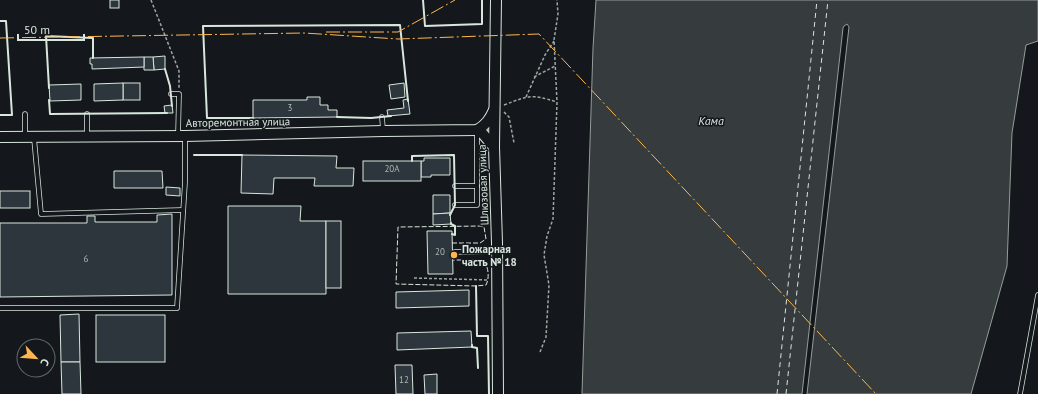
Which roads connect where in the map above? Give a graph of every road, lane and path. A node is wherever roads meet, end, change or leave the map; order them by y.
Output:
1 (152, 0) edge
2 (496, 0) edge
3 (557, 0) edge
4 (554, 40) junction
5 (555, 66) junction
6 (534, 77) junction
7 (171, 94) dead end
8 (179, 94) junction
9 (526, 97) junction
10 (557, 102) junction
11 (497, 109) junction
12 (25, 114) dead end
13 (87, 114) dead end
14 (382, 117) dead end
15 (477, 130) junction
16 (383, 131) junction
17 (87, 136) junction
18 (182, 136) junction
19 (0, 137) edge
20 (30, 137) junction
21 (514, 143) dead end
22 (494, 147) junction
23 (455, 186) dead end
24 (477, 186) junction
25 (455, 205) dead end
26 (183, 210) junction
27 (497, 251) junction
28 (455, 252) dead end
29 (414, 278) dead end
30 (488, 280) dead end
31 (1038, 295) edge
32 (0, 308) edge
33 (540, 352) dead end
34 (498, 394) edge
35 (1020, 394) edge

1 - 8 path
2 - 11 street, Шлюзовая улица
3 - 4 path
4 - 5 path
4 - 6 path
5 - 6 path
5 - 10 path
6 - 9 path
7 - 8 lane
8 - 18 lane
9 - 10 path
9 - 11 path
10 - 33 path
11 - 15 street
11 - 21 path
11 - 22 street, Шлюзовая улица
12 - 20 lane
13 - 17 lane
14 - 16 lane
15 - 16 street, Авторемонтная улица
15 - 22 street
15 - 24 lane
16 - 18 street, Авторемонтная улица
17 - 18 street, Авторемонтная улица
17 - 20 street, Авторемонтная улица
18 - 26 lane
19 - 20 street, Авторемонтная улица
20 - 26 lane
22 - 27 street, Шлюзовая улица
23 - 24 lane
24 - 25 lane
26 - 32 lane
27 - 28 lane
27 - 34 street, Шлюзовая улица
29 - 30 path
31 - 35 lane

